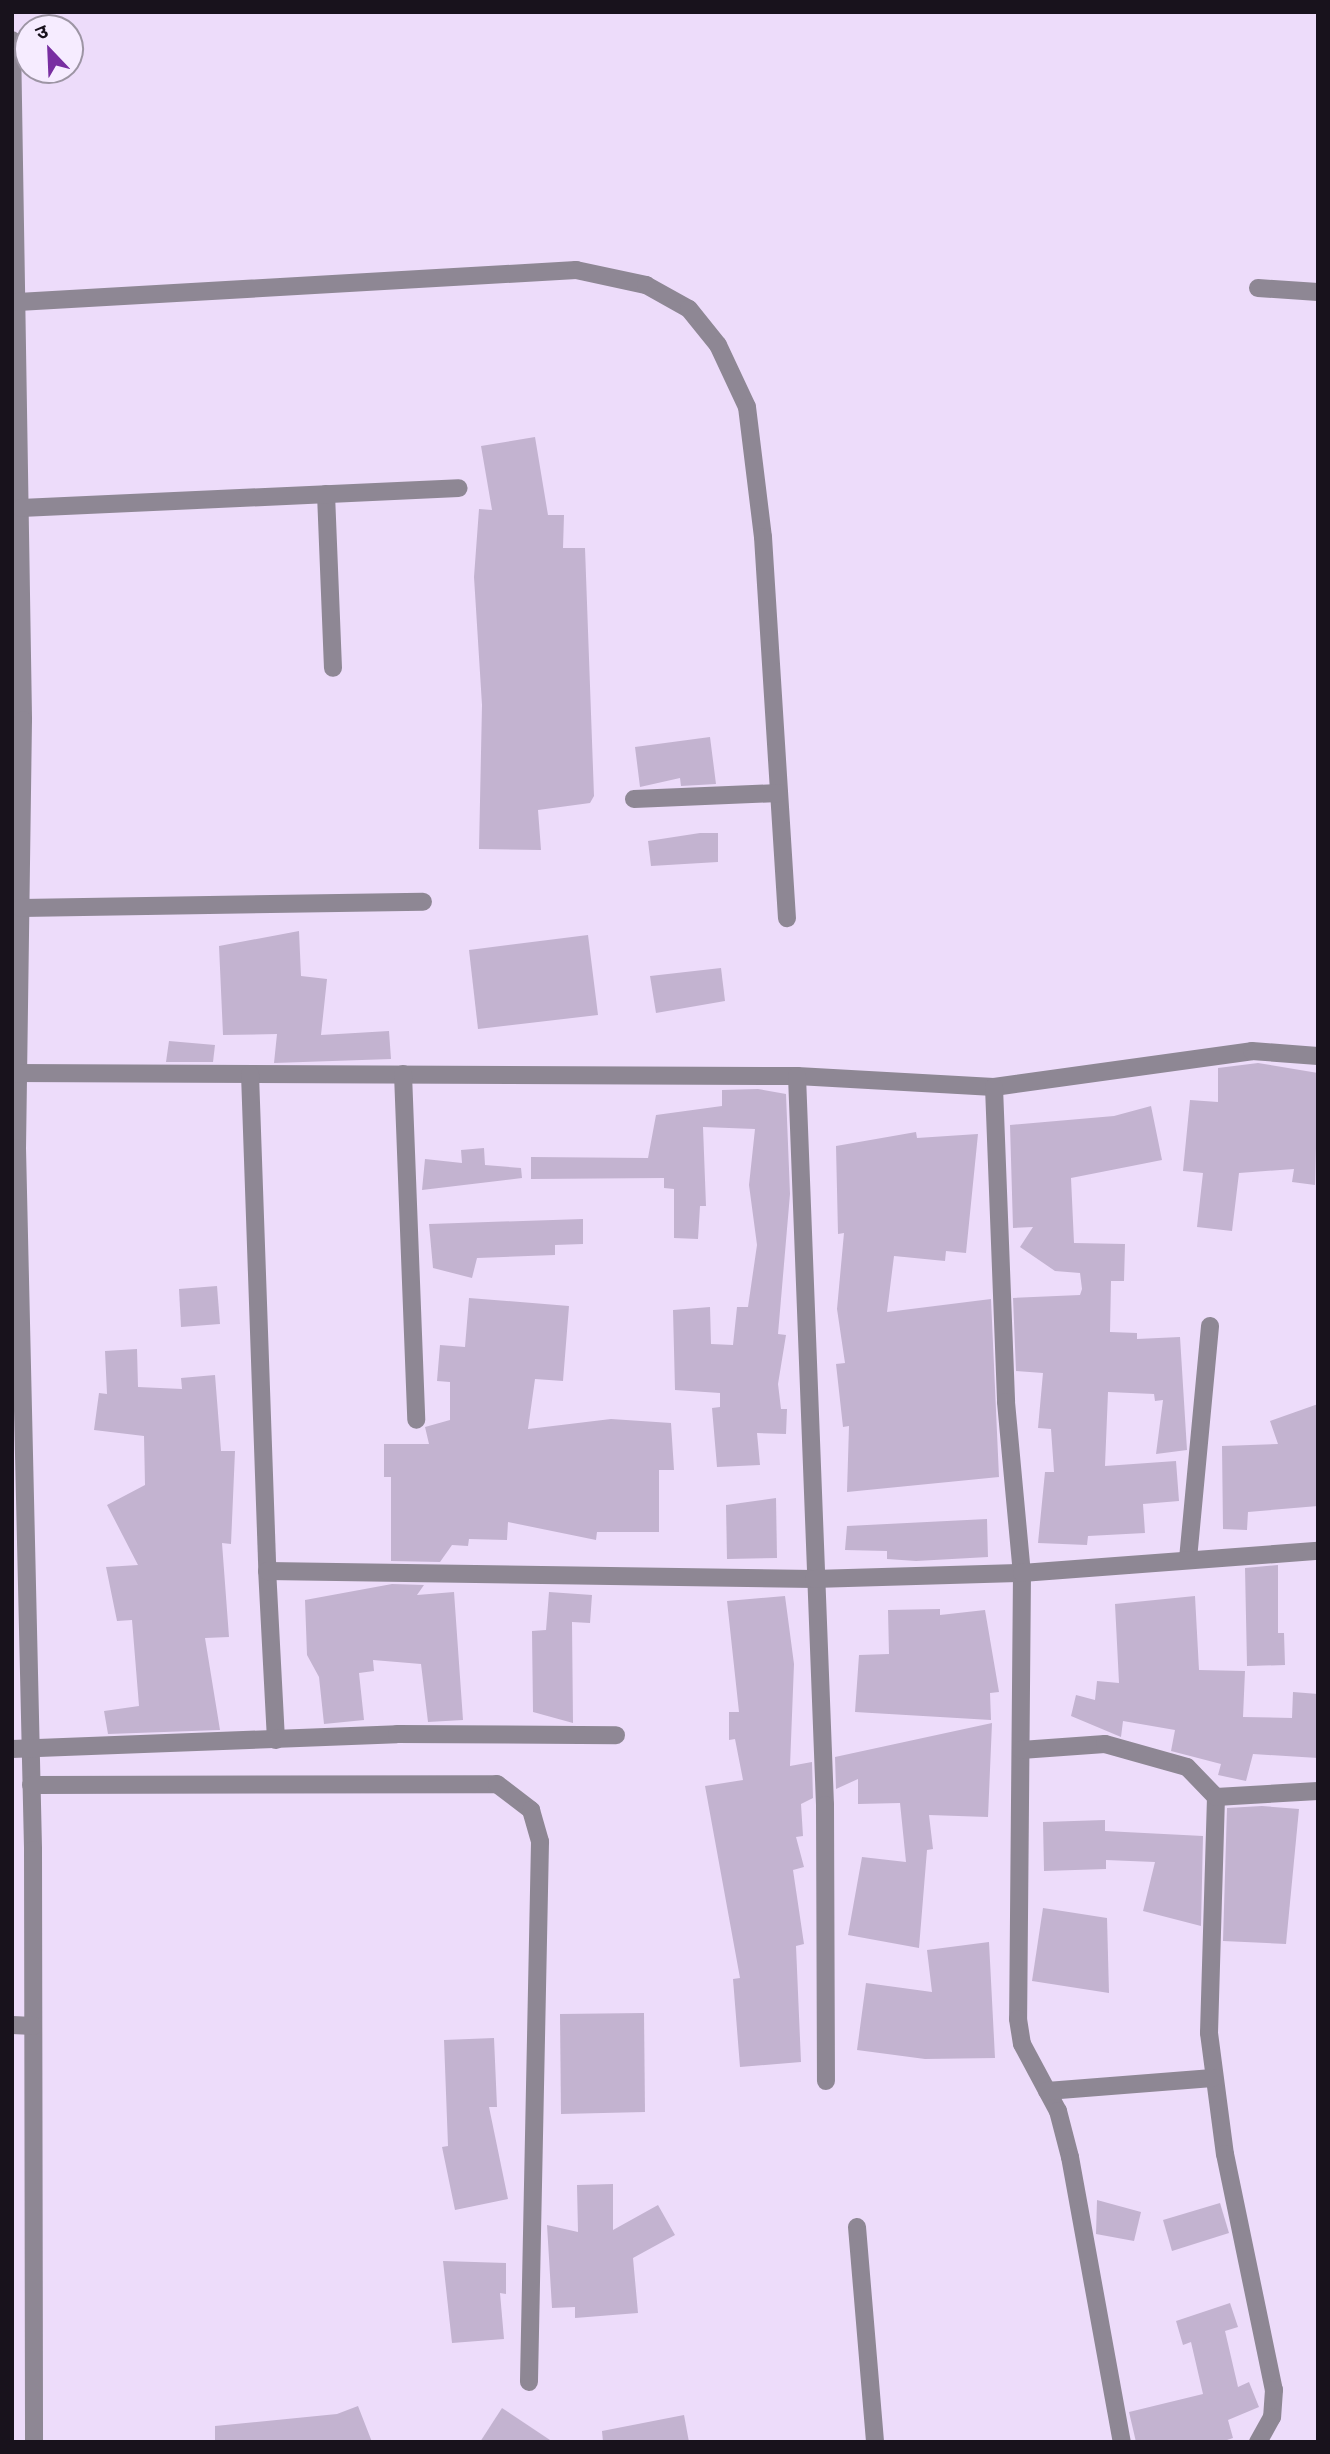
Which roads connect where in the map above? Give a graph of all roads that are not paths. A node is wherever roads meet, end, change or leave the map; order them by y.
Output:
1 (12, 40) edge
2 (13, 100) edge
3 (15, 259) edge
4 (1258, 288) dead end
5 (1318, 292) edge
6 (18, 302) junction
7 (459, 488) dead end
8 (327, 494) junction
9 (21, 508) junction
10 (333, 668) dead end
11 (18, 769) edge
12 (779, 793) junction
13 (634, 799) dead end
14 (423, 902) dead end
15 (21, 908) junction
16 (787, 918) dead end
17 (1318, 1056) edge
18 (15, 1073) edge
19 (250, 1074) junction
20 (403, 1074) junction
21 (797, 1076) junction
22 (994, 1087) junction
23 (1210, 1326) dead end
24 (416, 1420) dead end
25 (1318, 1551) edge
26 (1188, 1559) junction
27 (267, 1571) junction
28 (1022, 1573) junction
29 (814, 1578) junction
30 (616, 1735) dead end
31 (276, 1740) junction
32 (12, 1749) edge
33 (31, 1749) junction
34 (1021, 1750) junction
35 (31, 1785) junction
36 (1318, 1791) edge
37 (1216, 1797) junction
38 (12, 2025) edge
39 (33, 2026) junction
40 (1212, 2078) junction
41 (826, 2081) dead end
42 (1047, 2091) junction
43 (857, 2227) dead end
44 (529, 2382) dead end
45 (34, 2442) edge
46 (875, 2442) edge
47 (1122, 2442) edge
48 (1258, 2442) edge

1 - 2 street
2 - 3 street
3 - 6 street
4 - 5 street
6 - 9 street
6 - 12 street
7 - 8 street
8 - 9 street
8 - 10 street
9 - 11 street
11 - 15 street
12 - 13 street
12 - 16 street
14 - 15 street
15 - 18 street
17 - 22 street
18 - 19 street
18 - 33 street
19 - 20 street
19 - 27 street
20 - 21 street
20 - 24 street
21 - 22 street
21 - 29 street
22 - 28 street
23 - 26 street
25 - 26 street
26 - 28 street
27 - 29 street
27 - 31 street
28 - 29 street
28 - 34 street
29 - 41 street
30 - 31 street
31 - 33 street
32 - 33 street
33 - 35 street
34 - 37 street
34 - 42 street
35 - 39 street
35 - 44 street
36 - 37 street
37 - 40 street
38 - 39 street
39 - 45 street
40 - 42 street
40 - 48 street
42 - 47 street
43 - 46 street

